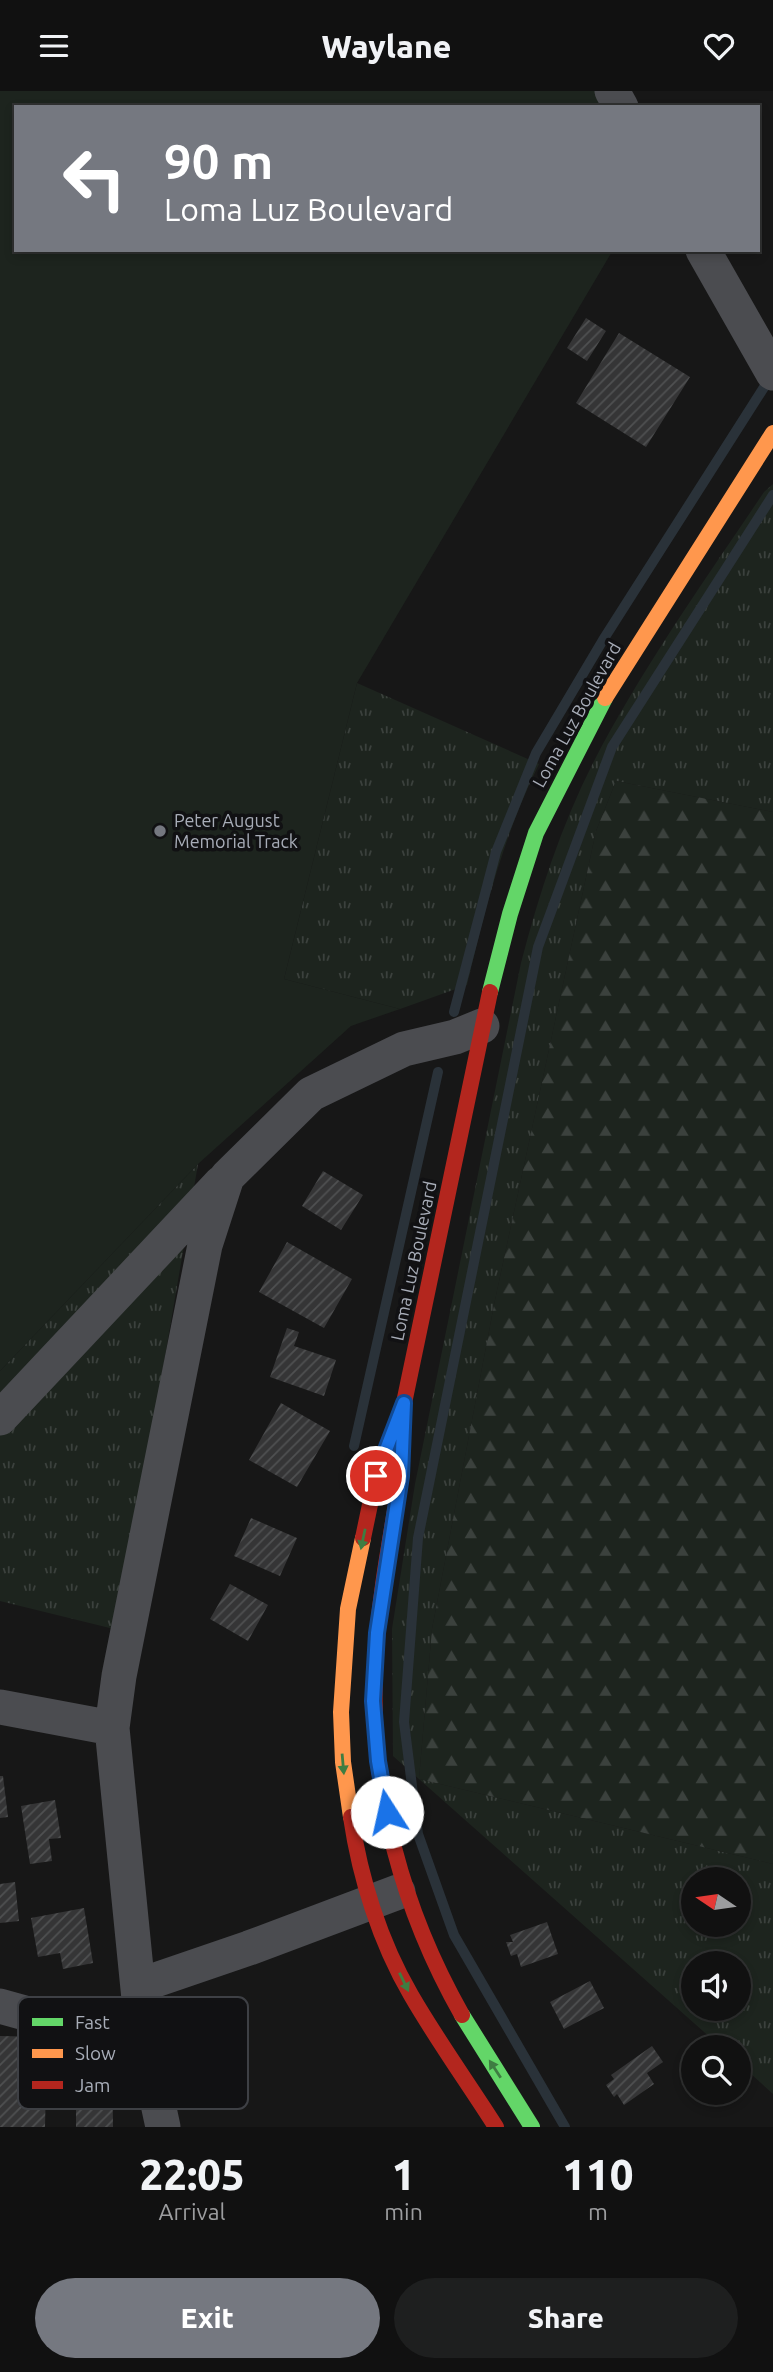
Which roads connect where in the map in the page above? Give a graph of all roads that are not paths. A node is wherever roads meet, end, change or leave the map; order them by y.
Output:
1 (704, 252) edge
2 (773, 373) edge
3 (773, 433) edge
4 (482, 1027) junction
5 (228, 1177) junction
6 (404, 1403) junction
7 (0, 1417) edge
8 (0, 1707) edge
9 (112, 1728) junction
10 (406, 1888) junction
11 (371, 1902) junction
12 (138, 1986) junction
13 (139, 1997) edge
14 (0, 2006) edge
15 (18, 2011) edge
16 (159, 2109) edge
17 (163, 2127) edge
18 (496, 2127) edge
19 (532, 2127) edge

1 - 2 street
3 - 4 highway, Loma Luz Boulevard
4 - 5 street
4 - 6 highway, Loma Luz Boulevard
5 - 7 street
5 - 9 street
6 - 10 highway
6 -> 11 highway, Loma Luz Boulevard
8 - 9 street
9 - 12 street
10 - 11 street
19 -> 10 highway
11 - 12 street
11 -> 18 highway, Loma Luz Boulevard
12 - 13 street
14 - 15 street
16 - 17 street

